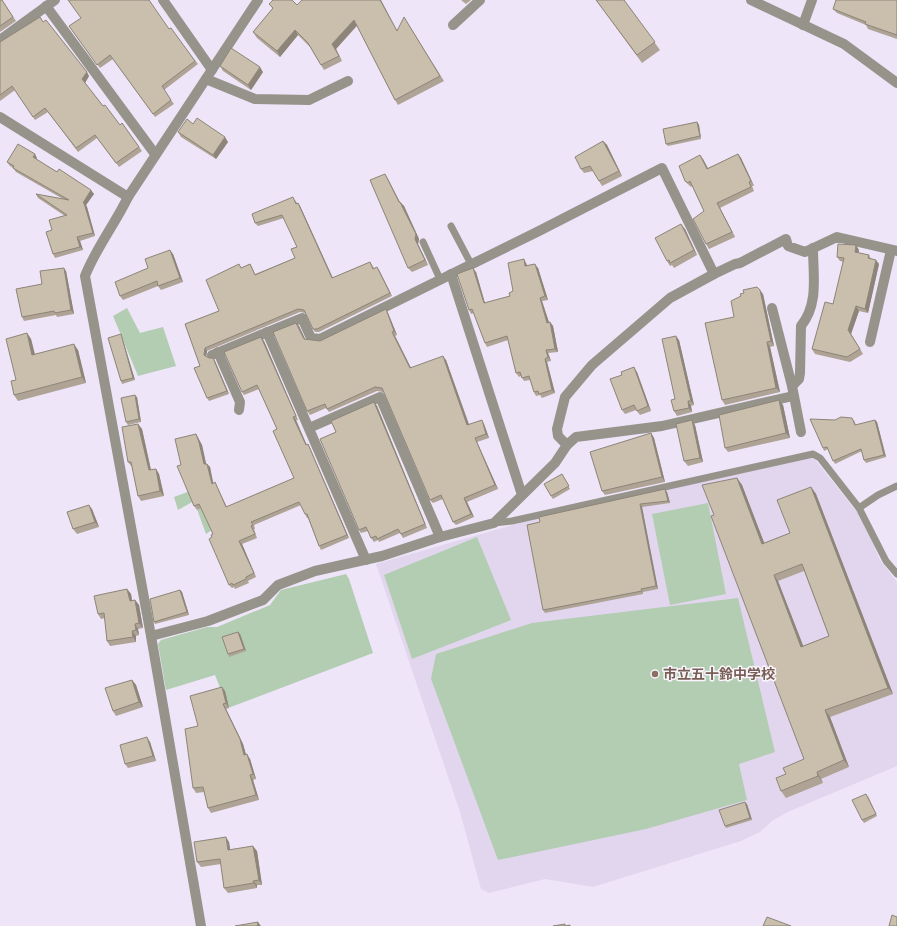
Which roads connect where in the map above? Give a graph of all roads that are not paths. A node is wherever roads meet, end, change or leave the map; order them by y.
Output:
1 (55, 0) edge
2 (163, 0) edge
3 (258, 0) edge
4 (480, 0) edge
5 (751, 0) edge
6 (812, 0) edge
7 (46, 6) junction
8 (453, 25) dead end
9 (803, 25) junction
10 (0, 40) edge
11 (209, 74) junction
12 (348, 81) dead end
13 (897, 83) edge
14 (0, 117) edge
15 (155, 154) junction
16 (128, 197) junction
17 (451, 226) dead end
18 (423, 242) dead end
19 (813, 248) junction
20 (894, 250) edge
21 (471, 264) junction
22 (451, 274) junction
23 (714, 274) junction
24 (440, 279) junction
25 (772, 308) dead end
26 (268, 332) junction
27 (870, 342) dead end
28 (793, 391) junction
29 (239, 410) dead end
30 (309, 428) junction
31 (802, 432) dead end
32 (567, 445) junction
33 (897, 486) edge
34 (522, 495) junction
35 (860, 508) junction
36 (494, 523) junction
37 (440, 538) junction
38 (366, 560) junction
39 (897, 574) edge
40 (151, 636) junction
41 (201, 926) edge

1 - 7 street
2 - 11 street
3 - 11 street
4 - 8 street
5 - 9 street
6 - 9 street
7 - 10 street
7 - 15 street
9 - 13 street
11 - 12 street
11 - 15 street
14 - 16 street
15 - 16 street
16 - 40 street
17 - 21 lane
18 - 24 lane
19 - 20 street
19 - 23 street
19 - 28 street
20 - 27 street
21 - 22 street
21 - 23 street
22 - 24 street
22 - 34 street
23 - 32 street
24 - 26 street
25 - 28 street
26 - 29 street
26 - 30 street
28 - 31 street
28 - 32 street
30 - 37 street
30 - 38 street
32 - 34 street
33 - 35 lane
34 - 36 street
35 - 36 lane
35 - 39 lane
36 - 37 street
37 - 38 street
38 - 40 street
40 - 41 street

